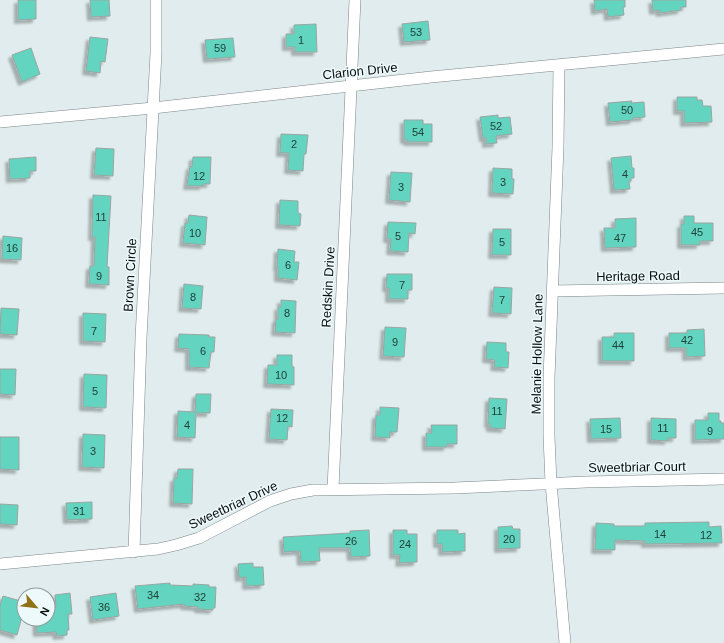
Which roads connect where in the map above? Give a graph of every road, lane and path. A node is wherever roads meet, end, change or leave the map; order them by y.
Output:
1 (156, 0) edge
2 (355, 0) edge
3 (724, 49) edge
4 (559, 65) junction
5 (351, 86) junction
6 (153, 108) junction
7 (0, 122) edge
8 (724, 288) edge
9 (552, 292) junction
10 (724, 479) edge
11 (551, 484) junction
12 (333, 489) junction
13 (134, 552) junction
14 (0, 564) edge
15 (565, 643) edge

1 - 6 street, Brown Circle
2 - 5 street, Redskin Drive
3 - 4 street, Clarion Drive
4 - 5 street, Clarion Drive
4 - 9 street, Melanie Hollow Lane
5 - 6 street, Clarion Drive
5 - 12 street, Redskin Drive
6 - 7 street, Clarion Drive
6 - 13 street, Brown Circle
8 - 9 street, Heritage Road
9 - 11 street, Melanie Hollow Lane
10 - 11 street, Sweetbriar Court
11 - 12 street, Sweetbriar Drive
11 - 15 street, Melanie Hollow Lane
12 - 13 street, Sweetbriar Drive
13 - 14 street, Sweetbriar Drive

